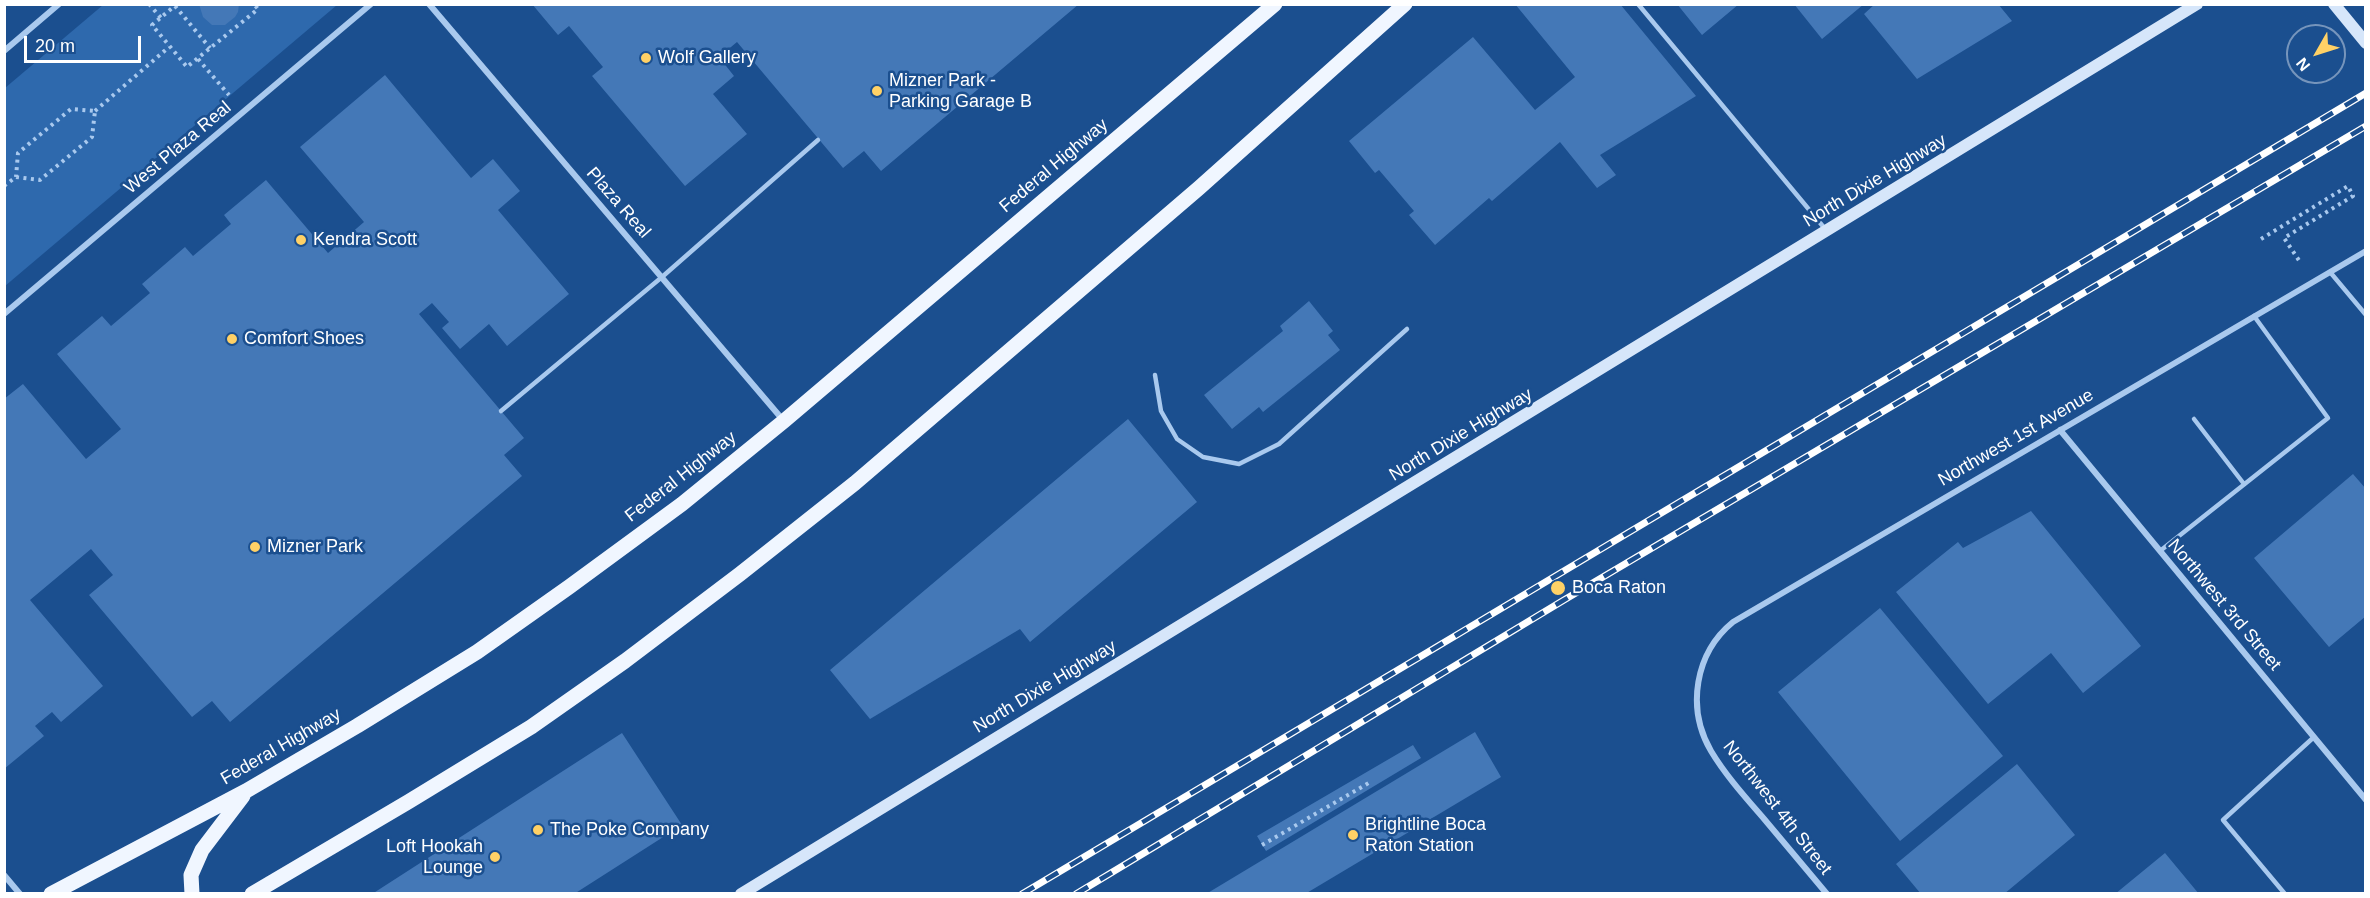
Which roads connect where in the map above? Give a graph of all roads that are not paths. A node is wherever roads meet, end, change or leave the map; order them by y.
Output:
1 (59, 4) edge
2 (371, 4) edge
3 (429, 4) edge
4 (1275, 4) edge
5 (1405, 4) edge
6 (1638, 4) edge
7 (2197, 4) edge
8 (2334, 4) edge
9 (2366, 43) edge
10 (4, 51) edge
11 (818, 140) dead end
12 (1827, 232) junction
13 (2366, 251) edge
14 (2330, 272) junction
15 (662, 277) junction
16 (4, 314) edge
17 (2366, 315) edge
18 (2254, 316) junction
19 (1407, 329) dead end
20 (1155, 375) dead end
21 (501, 411) dead end
22 (2194, 419) dead end
23 (784, 421) junction
24 (2060, 430) junction
25 (2244, 484) junction
26 (2160, 551) junction
27 (1700, 669) joint
28 (2314, 737) junction
29 (246, 791) junction
30 (2366, 800) edge
31 (4, 875) edge
32 (20, 894) edge
33 (51, 894) edge
34 (192, 894) edge
35 (252, 894) edge
36 (741, 894) edge
37 (1827, 894) edge
38 (2284, 894) edge

1 - 10 street
2 - 16 street, West Plaza Real
3 - 15 street, Plaza Real
4 - 23 main road, Federal Highway
5 - 35 main road
6 - 12 lane
7 - 12 main road, North Dixie Highway
8 - 9 main road
11 - 15 lane
12 - 36 main road, North Dixie Highway
13 - 14 street, Northwest 1st Avenue
14 - 17 lane
14 - 18 street, Northwest 1st Avenue
15 - 21 lane
15 - 23 street, Plaza Real
18 - 24 street, Northwest 1st Avenue
18 - 25 lane
19 - 20 lane
22 - 25 lane
23 - 29 main road, Federal Highway
24 - 26 street, Northwest 3rd Street
24 - 27 street, Northwest 1st Avenue
25 - 26 lane
26 - 28 street, Northwest 3rd Street
27 - 37 street, Northwest 4th Street
28 - 30 street, Northwest 3rd Street
28 - 38 lane
29 - 33 main road, Federal Highway
29 - 34 main road
31 - 32 street

